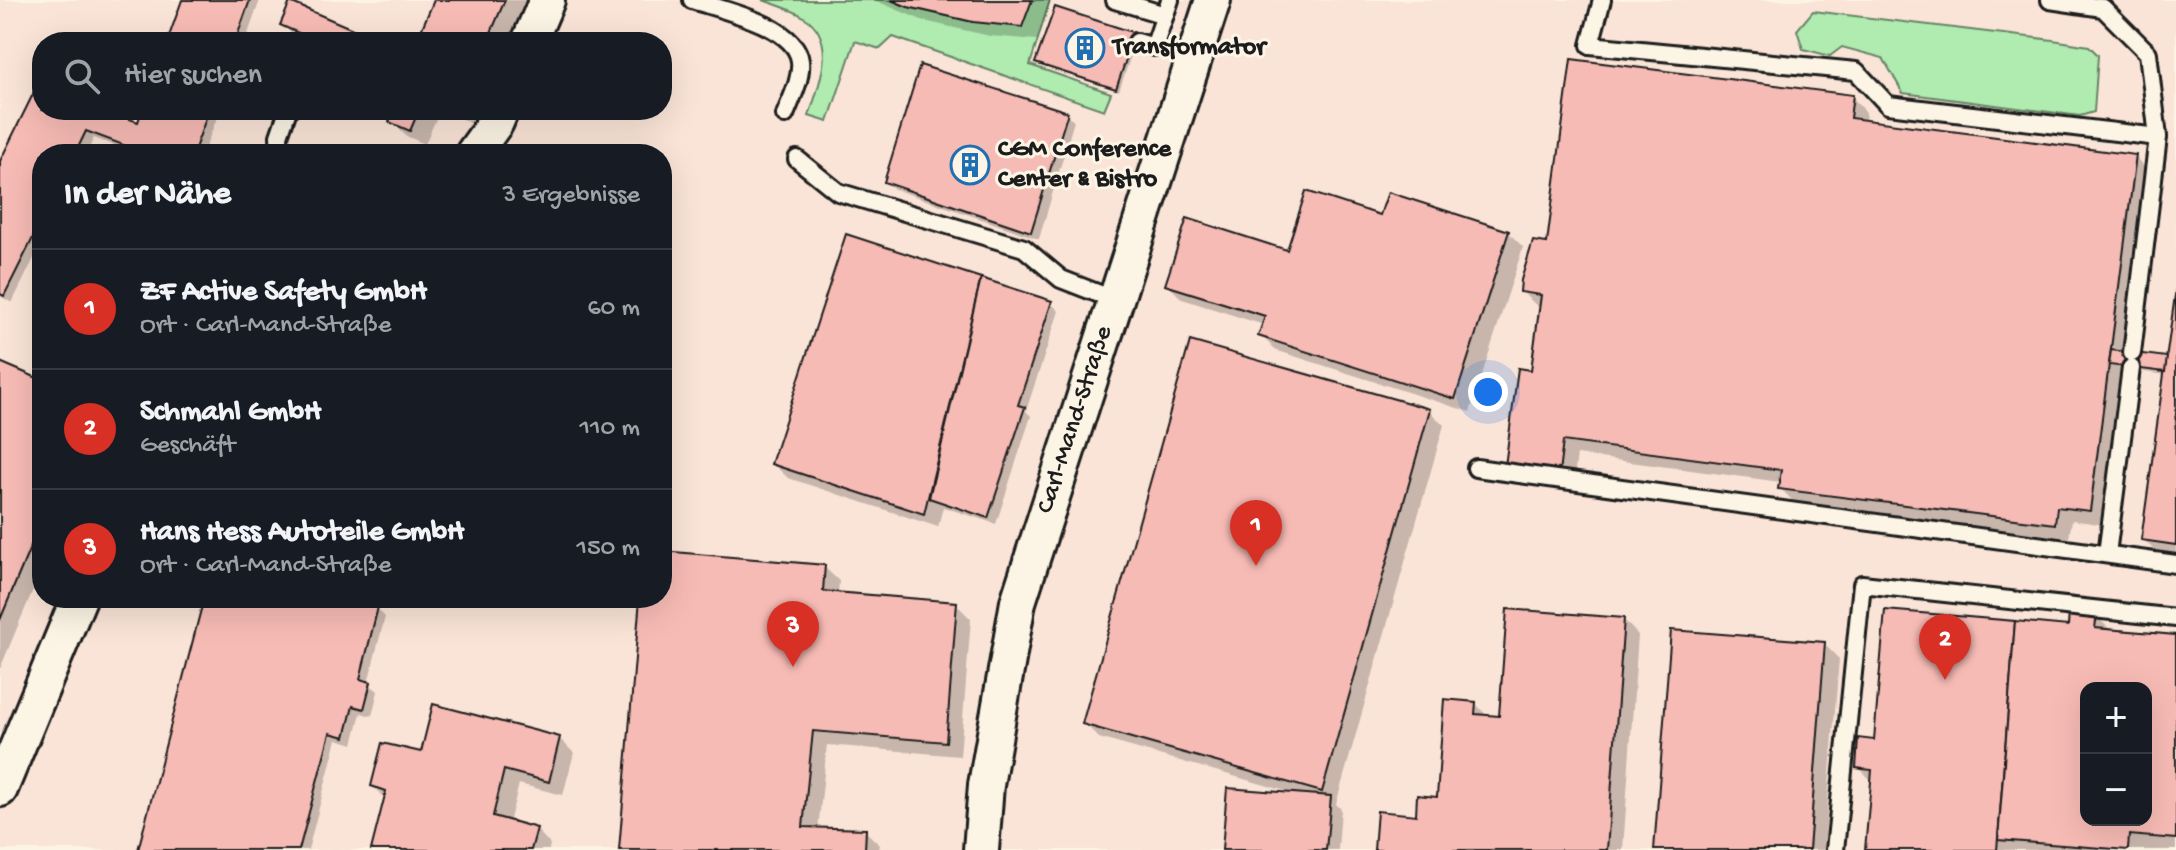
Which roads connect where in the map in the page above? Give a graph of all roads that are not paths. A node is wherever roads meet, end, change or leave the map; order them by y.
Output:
1 (547, 0) edge
2 (692, 0) edge
3 (1115, 0) edge
4 (1213, 0) edge
5 (1602, 0) edge
6 (2050, 0) edge
7 (2104, 4) edge
8 (1167, 8) edge
9 (533, 32) edge
10 (1137, 42) dead end
11 (785, 115) dead end
12 (285, 120) edge
13 (497, 120) edge
14 (2158, 137) junction
15 (279, 144) edge
16 (480, 144) edge
17 (797, 159) dead end
18 (1115, 300) junction
19 (1476, 468) dead end
20 (2107, 554) junction
21 (2176, 564) edge
22 (75, 608) edge
23 (2176, 618) edge
24 (0, 789) edge
25 (981, 850) edge
26 (1835, 850) edge

1 - 9 street
2 - 11 lane
3 - 8 lane
4 - 18 street, Carl-Mand-Straße
5 - 14 lane
6 - 7 lane
7 - 14 lane
8 - 10 lane
12 - 15 lane
13 - 16 street
14 - 20 lane
17 - 18 lane
18 - 25 street, Carl-Mand-Straße
19 - 20 lane
20 - 21 lane
22 - 24 street
23 - 26 lane

